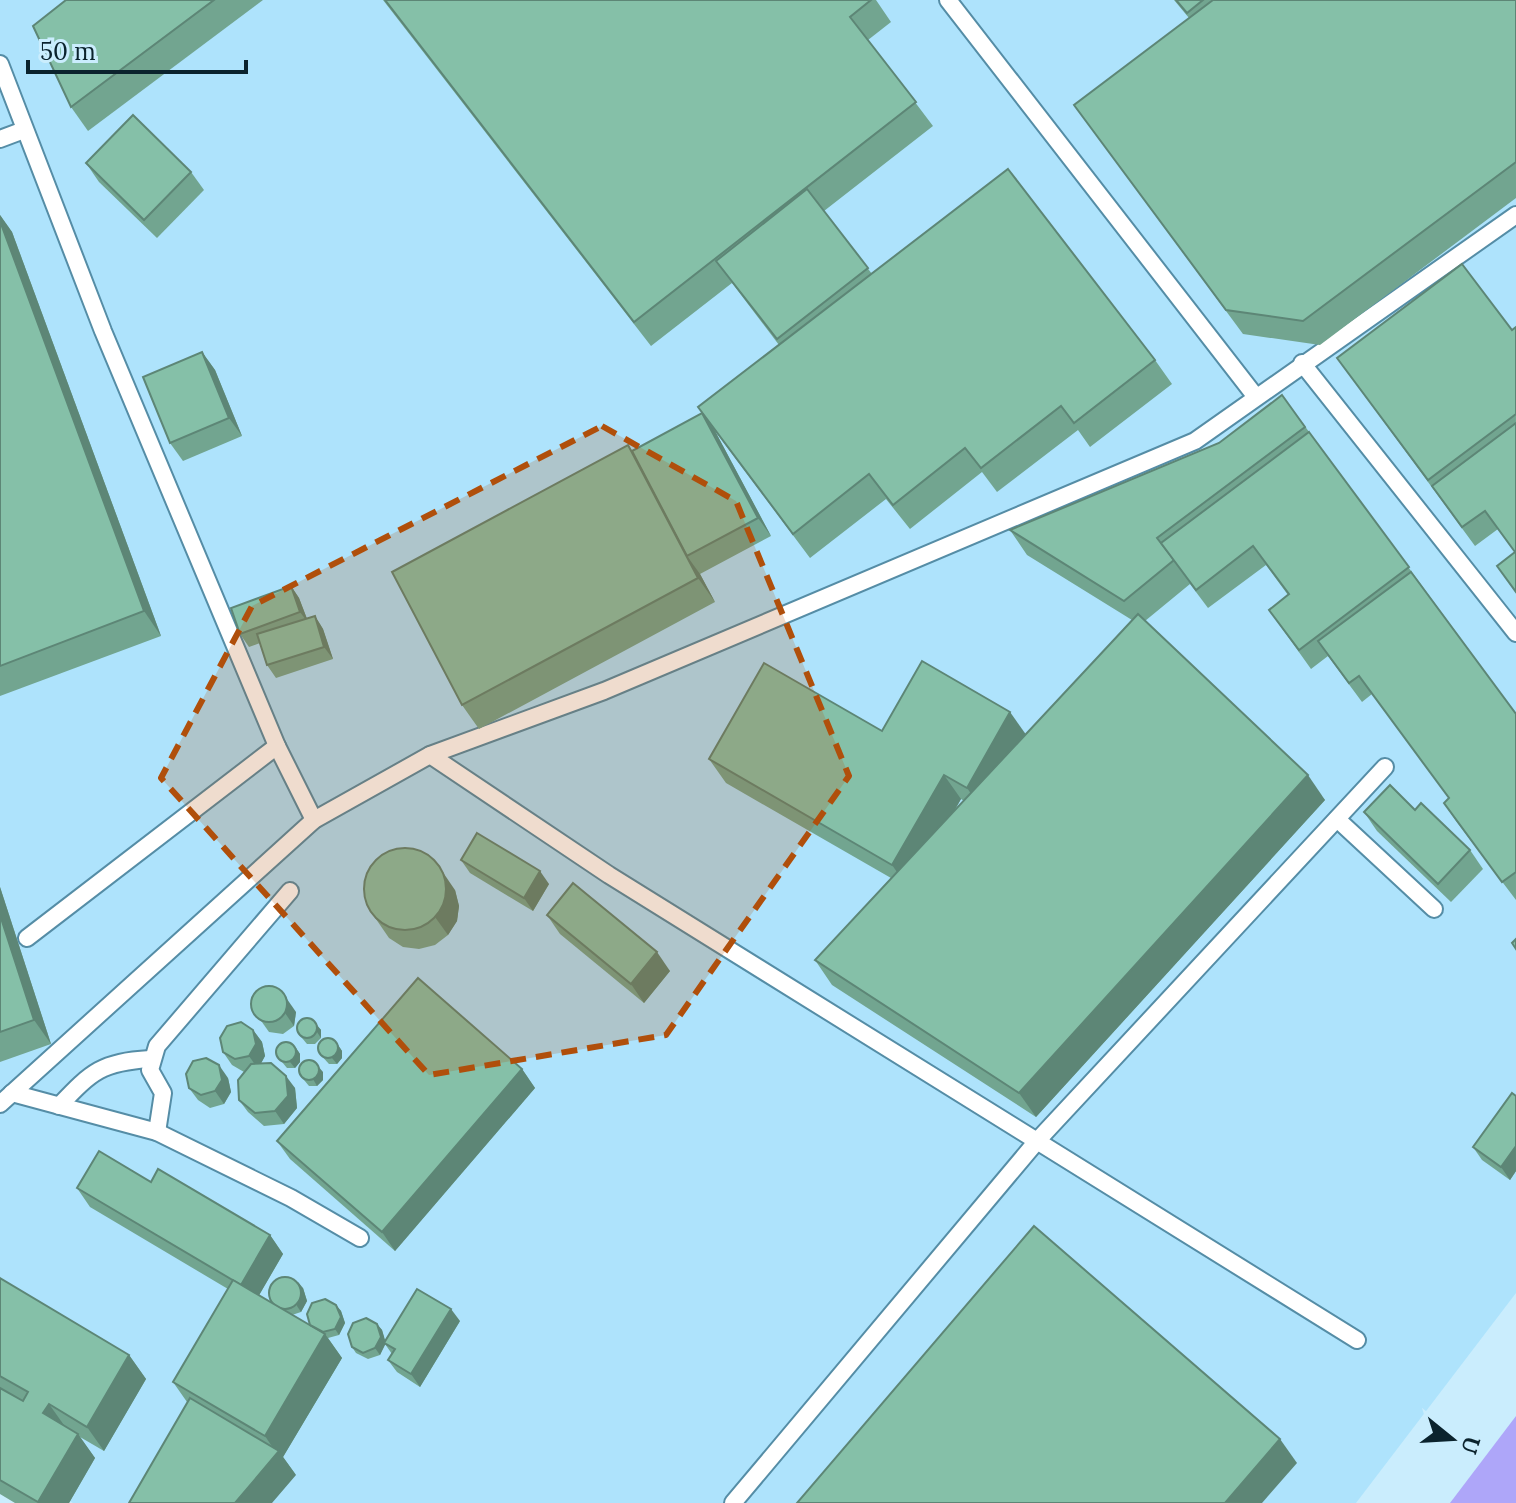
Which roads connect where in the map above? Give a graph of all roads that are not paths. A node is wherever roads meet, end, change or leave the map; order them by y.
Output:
1 (948, 0) edge
2 (0, 64) edge
3 (24, 130) junction
4 (0, 139) edge
5 (1516, 215) edge
6 (1302, 363) junction
7 (1256, 397) junction
8 (1516, 633) edge
9 (277, 746) junction
10 (430, 755) junction
11 (1385, 767) dead end
12 (1337, 819) junction
13 (314, 820) junction
14 (290, 891) dead end
15 (1434, 909) dead end
16 (27, 938) dead end
17 (150, 1059) junction
18 (6, 1099) edge
19 (59, 1106) junction
20 (157, 1132) junction
21 (1037, 1141) junction
22 (360, 1238) edge
23 (1357, 1340) dead end
24 (733, 1503) edge

1 - 7 lane
2 - 3 lane
3 - 4 lane
3 - 9 lane
5 - 6 lane
6 - 7 lane
6 - 8 lane
7 - 10 lane
9 - 13 lane
9 - 16 lane
10 - 13 lane
10 - 21 lane
11 - 12 lane
12 - 15 lane
12 - 21 lane
13 - 18 lane
14 - 17 lane
17 - 19 lane
17 - 20 lane
18 - 19 lane
19 - 20 lane
20 - 22 lane
21 - 23 lane
21 - 24 lane

